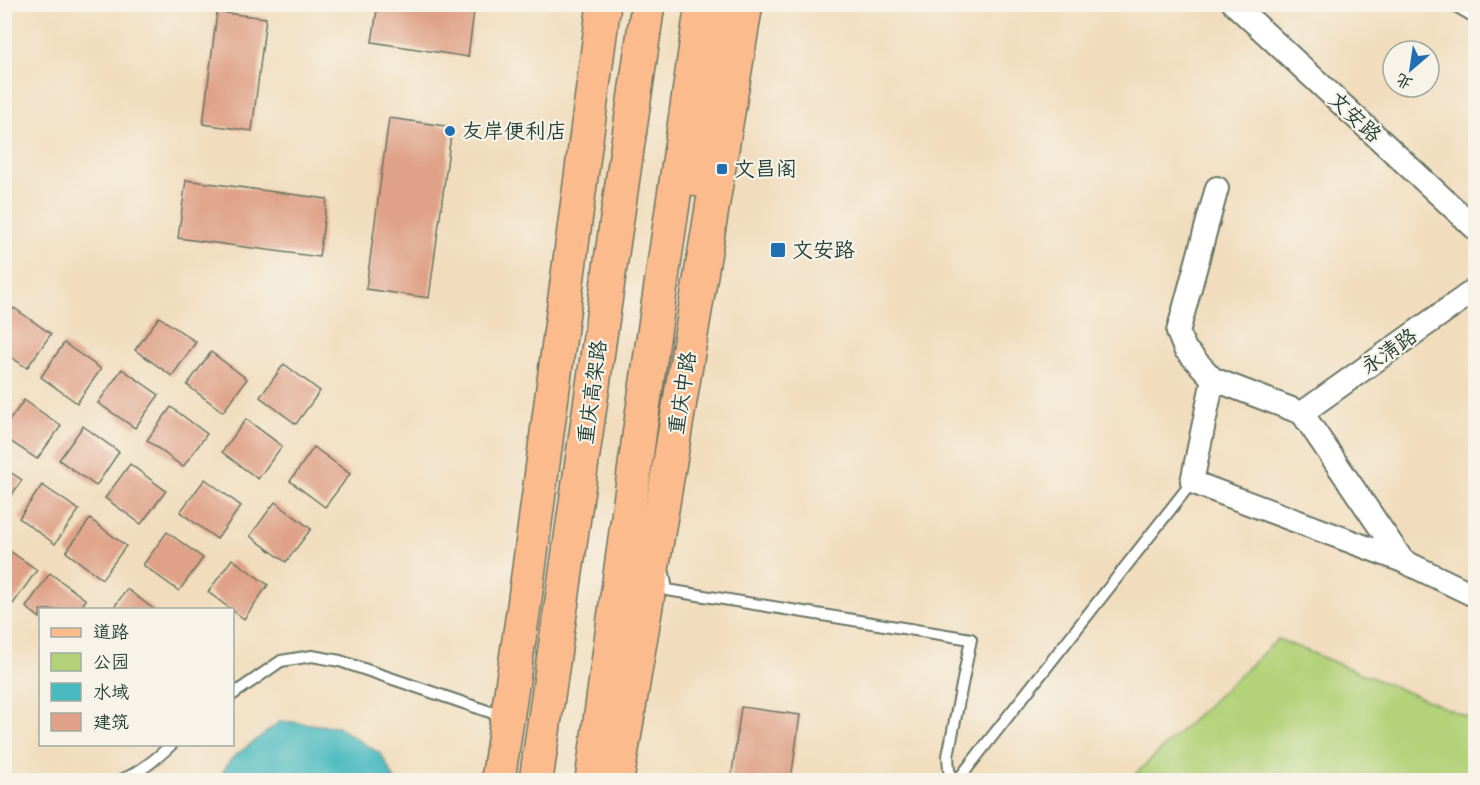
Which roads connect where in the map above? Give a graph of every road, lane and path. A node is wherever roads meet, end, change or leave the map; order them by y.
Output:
1 (604, 4) edge
2 (626, 4) edge
3 (648, 4) edge
4 (702, 4) edge
5 (728, 4) edge
6 (746, 4) edge
7 (1234, 4) edge
8 (1452, 4) edge
9 (1476, 18) edge
10 (1218, 188) dead end
11 (1476, 229) edge
12 (1476, 289) edge
13 (1213, 379) junction
14 (1302, 413) junction
15 (588, 414) junction
16 (640, 429) junction
17 (1192, 482) junction
18 (659, 531) junction
19 (1403, 561) junction
20 (1476, 596) edge
21 (234, 693) edge
22 (507, 718) junction
23 (170, 746) edge
24 (121, 780) edge
25 (498, 780) edge
26 (536, 780) edge
27 (592, 780) edge
28 (617, 780) edge
29 (953, 780) edge
30 (958, 780) edge

1 - 22 main road
2 - 15 main road
3 - 15 main road, 重庆高架路
4 - 16 main road
5 - 16 main road
6 - 18 main road, 重庆中路
7 - 11 street, 文安路
8 - 9 lane
10 - 13 street
12 - 14 street, 永清路
13 - 14 street
13 - 17 street
14 - 19 street
15 - 26 main road, 重庆高架路
16 - 27 main road
17 - 19 street
17 - 30 lane
18 - 28 main road, 重庆中路
18 - 29 lane
19 - 20 street
21 - 22 lane
22 - 25 main road
23 - 24 lane

